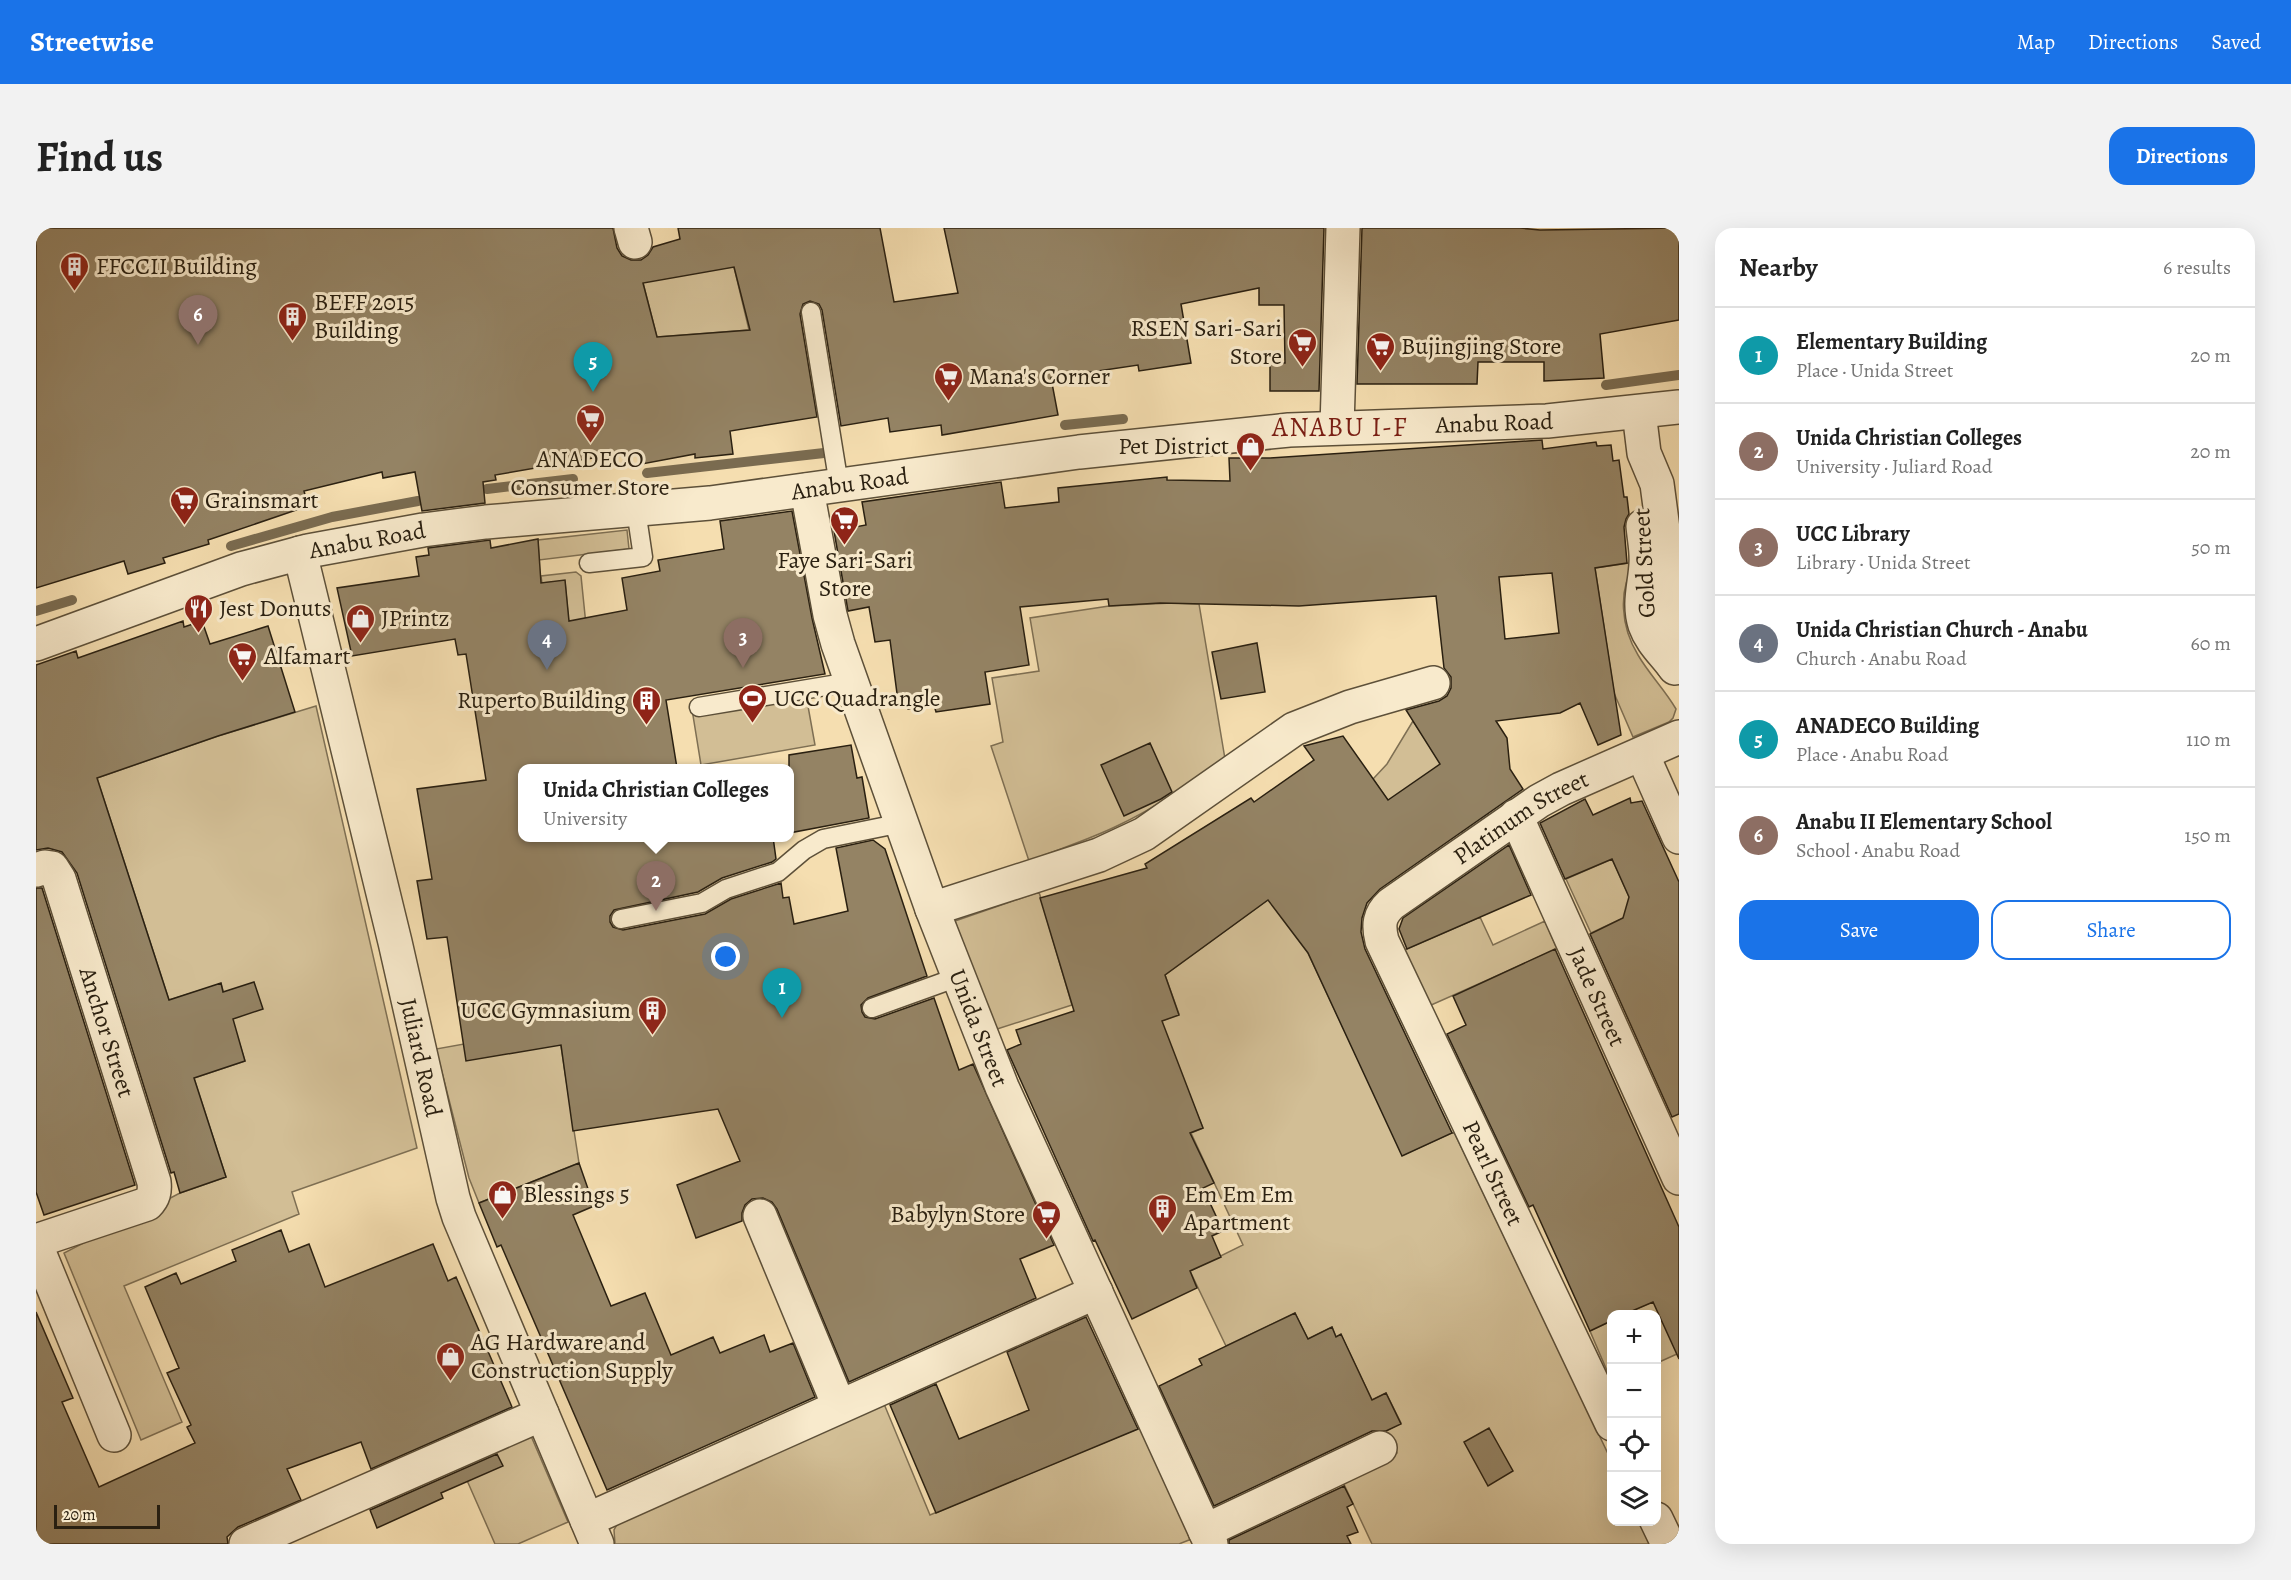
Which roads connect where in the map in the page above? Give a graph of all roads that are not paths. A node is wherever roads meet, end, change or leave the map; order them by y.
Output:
1 (1343, 228) edge
2 (812, 312) dead end
3 (1679, 406) edge
4 (1639, 412) junction
5 (1337, 427) junction
6 (839, 485) junction
7 (807, 490) junction
8 (636, 510) junction
9 (300, 553) junction
10 (589, 563) dead end
11 (36, 644) edge
12 (1676, 670) edge
13 (850, 682) junction
14 (1433, 683) dead end
15 (699, 707) dead end
16 (1679, 737) edge
17 (1642, 754) junction
18 (1516, 816) junction
19 (902, 823) junction
20 (1679, 837) edge
21 (44, 869) edge
22 (933, 909) junction
23 (621, 919) dead end
24 (1379, 921) joint
25 (958, 977) junction
26 (872, 1008) dead end
27 (1679, 1178) edge
28 (760, 1216) dead end
29 (36, 1243) edge
30 (1096, 1292) junction
31 (839, 1406) junction
32 (542, 1414) junction
33 (1608, 1418) edge
34 (114, 1435) dead end
35 (1380, 1448) dead end
36 (1659, 1526) edge
37 (592, 1532) edge
38 (1208, 1538) edge
39 (246, 1544) edge
40 (1668, 1544) edge

1 - 5 street
2 - 6 lane
3 - 4 street, Anabu Road
4 - 5 street, Anabu Road
4 - 12 street, Gold Street
5 - 6 street, Anabu Road
6 - 7 street, Anabu Road
7 - 8 street, Anabu Road
7 - 13 street, Unida Street
8 - 9 street, Anabu Road
8 - 10 lane
9 - 11 street, Anabu Road
9 - 32 street, Juliard Road
13 - 15 lane
13 - 19 street, Unida Street
14 - 22 street
16 - 17 street, Platinum Street
17 - 18 street, Platinum Street
17 - 20 street
18 - 24 street, Platinum Street
18 - 27 street, Jade Street
19 - 22 street, Unida Street
19 - 23 lane
21 - 29 street, Anchor Street
22 - 25 street, Unida Street
24 - 33 street, Pearl Street
25 - 26 lane
25 - 30 street, Unida Street
28 - 31 street
29 - 34 street
30 - 31 street
30 - 38 street, Unida Street
31 - 37 street
32 - 37 street, Juliard Road
32 - 39 street
35 - 38 street
36 - 40 street

